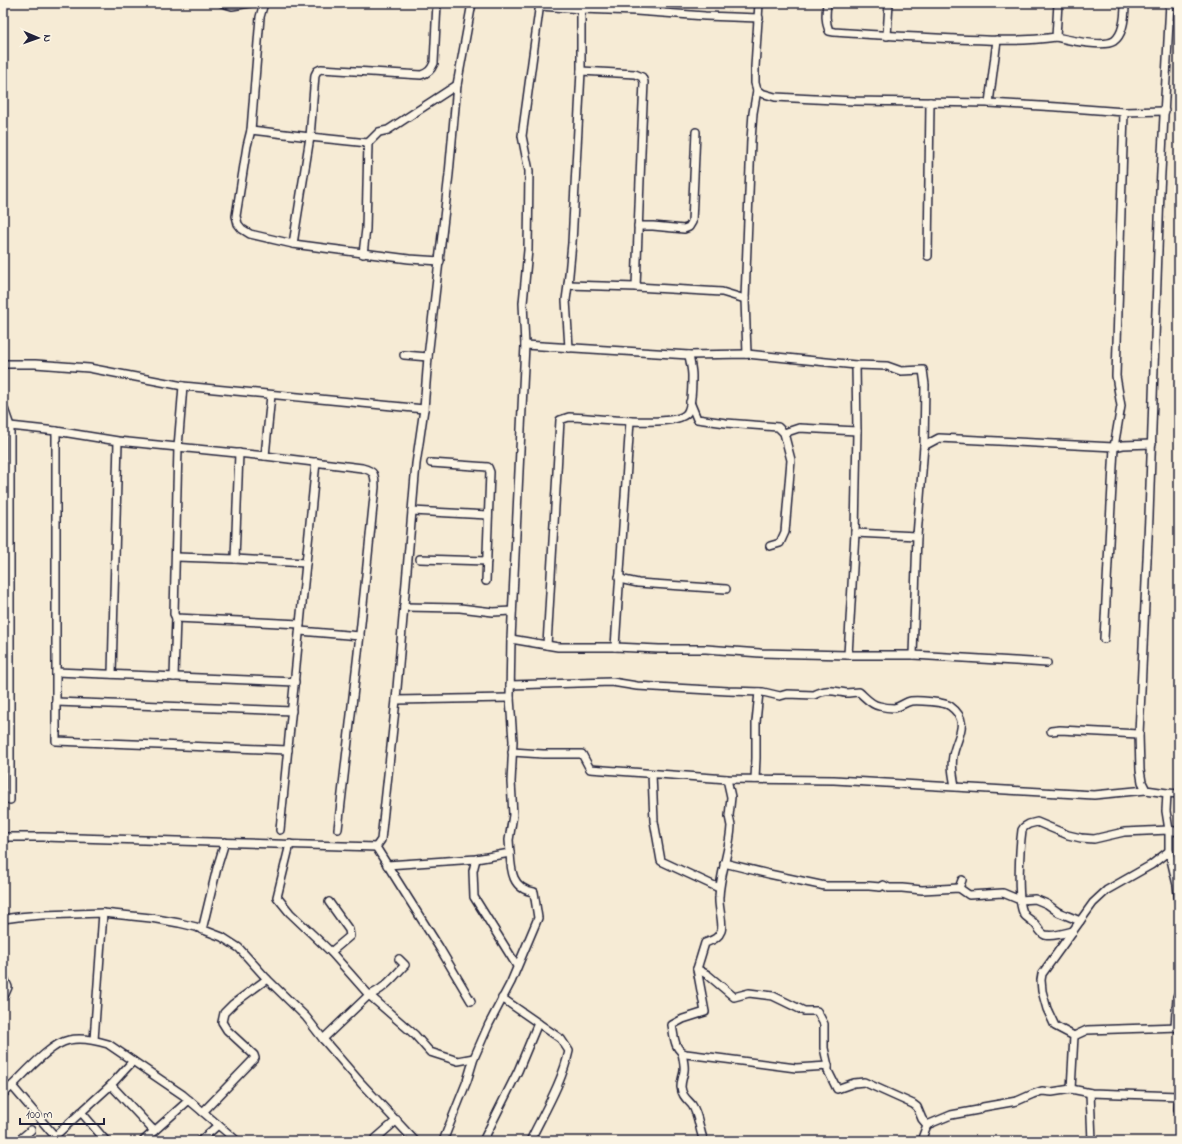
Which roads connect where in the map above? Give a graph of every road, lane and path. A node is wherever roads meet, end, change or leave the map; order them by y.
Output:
1 (222, 3) edge
2 (250, 3) edge
3 (264, 3) edge
4 (437, 3) edge
5 (472, 3) edge
6 (636, 3) edge
7 (759, 3) edge
8 (827, 3) edge
9 (889, 3) edge
10 (1058, 3) edge
11 (1125, 3) edge
12 (1170, 3) edge
13 (540, 5) edge
14 (580, 9) junction
15 (636, 11) junction
16 (759, 18) junction
17 (887, 36) junction
18 (1056, 37) junction
19 (997, 40) junction
20 (581, 71) junction
21 (457, 85) junction
22 (757, 90) junction
23 (930, 102) junction
24 (989, 103) junction
25 (1164, 111) junction
26 (1124, 112) junction
27 (252, 130) junction
28 (696, 132) dead end
29 (310, 138) junction
30 (368, 142) junction
31 (638, 226) junction
32 (293, 244) junction
33 (363, 254) junction
34 (928, 256) dead end
35 (440, 261) junction
36 (568, 285) junction
37 (636, 287) junction
38 (745, 299) junction
39 (525, 345) junction
40 (568, 348) junction
41 (746, 354) junction
42 (404, 355) dead end
43 (689, 355) junction
44 (428, 357) junction
45 (3, 364) edge
46 (856, 365) junction
47 (183, 386) junction
48 (271, 395) junction
49 (690, 402) junction
50 (3, 406) edge
51 (424, 410) junction
52 (630, 421) junction
53 (10, 426) junction
54 (56, 431) junction
55 (857, 431) junction
56 (784, 433) junction
57 (118, 440) junction
58 (1152, 444) junction
59 (924, 446) junction
60 (178, 447) junction
61 (1114, 447) junction
62 (239, 453) junction
63 (265, 456) junction
64 (316, 462) junction
65 (431, 463) dead end
66 (412, 511) junction
67 (6, 512) edge
68 (488, 515) junction
69 (855, 533) junction
70 (917, 536) junction
71 (770, 546) dead end
72 (176, 557) junction
73 (235, 559) junction
74 (420, 559) dead end
75 (487, 561) junction
76 (306, 563) junction
77 (619, 577) junction
78 (486, 581) dead end
79 (726, 589) dead end
80 (404, 607) junction
81 (512, 611) junction
82 (176, 618) junction
83 (300, 627) junction
84 (360, 636) junction
85 (1104, 638) dead end
86 (511, 639) junction
87 (547, 645) junction
88 (615, 647) junction
89 (913, 655) junction
90 (848, 656) junction
91 (1047, 663) dead end
92 (56, 672) junction
93 (112, 674) junction
94 (174, 677) junction
95 (295, 682) junction
96 (510, 685) junction
97 (759, 692) junction
98 (510, 698) junction
99 (396, 700) junction
100 (56, 702) junction
101 (292, 711) junction
102 (1051, 731) dead end
103 (1140, 734) junction
104 (7, 745) edge
105 (288, 750) junction
106 (512, 752) junction
107 (652, 774) junction
108 (727, 779) junction
109 (755, 779) junction
110 (955, 786) junction
111 (1146, 790) junction
112 (1167, 793) junction
113 (1179, 794) edge
114 (10, 800) dead end
115 (338, 829) dead end
116 (280, 830) dead end
117 (1169, 830) junction
118 (1179, 832) edge
119 (3, 837) edge
120 (225, 842) junction
121 (290, 844) junction
122 (376, 847) junction
123 (1169, 851) junction
124 (510, 853) junction
125 (476, 859) junction
126 (724, 863) junction
127 (387, 865) junction
128 (962, 880) dead end
129 (719, 888) junction
130 (959, 888) junction
131 (1020, 900) junction
132 (329, 902) dead end
133 (1179, 904) edge
134 (103, 913) junction
135 (3, 919) edge
136 (1080, 921) junction
137 (202, 930) junction
138 (1073, 930) junction
139 (331, 952) junction
140 (399, 959) dead end
141 (517, 966) junction
142 (697, 969) junction
143 (3, 976) edge
144 (268, 979) junction
145 (1179, 992) edge
146 (369, 995) junction
147 (3, 997) edge
148 (502, 998) junction
149 (470, 1000) dead end
150 (538, 1023) junction
151 (1178, 1027) edge
152 (1074, 1036) junction
153 (323, 1039) junction
154 (94, 1040) junction
155 (682, 1053) junction
156 (474, 1058) junction
157 (133, 1061) junction
158 (828, 1066) junction
159 (111, 1085) junction
160 (12, 1086) junction
161 (1071, 1089) junction
162 (1179, 1092) edge
163 (1090, 1093) junction
164 (3, 1094) edge
165 (1179, 1096) edge
166 (189, 1100) junction
167 (1178, 1109) dead end
168 (81, 1112) junction
169 (203, 1112) junction
170 (397, 1120) junction
171 (218, 1126) junction
172 (927, 1126) junction
173 (31, 1130) dead end
174 (154, 1131) junction
175 (57, 1138) edge
176 (18, 1141) edge
177 (106, 1141) edge
178 (143, 1141) edge
179 (200, 1141) edge
180 (237, 1141) edge
181 (373, 1141) edge
182 (415, 1141) edge
183 (443, 1141) edge
184 (483, 1141) edge
185 (530, 1141) edge
186 (704, 1141) edge
187 (921, 1141) edge
188 (1092, 1141) edge

1 - 2 street
3 - 27 street
4 - 29 street
5 - 21 street
6 - 15 street
7 - 16 street
8 - 17 street
9 - 17 street
10 - 18 street
11 - 18 street
12 - 25 street
13 - 14 street
13 - 39 street
14 - 15 street
14 - 20 street
15 - 16 street
16 - 22 street
17 - 19 street
18 - 19 street
19 - 24 street
20 - 31 street
20 - 36 street
21 - 30 street
21 - 35 street
22 - 23 street
22 - 38 street
23 - 24 street
23 - 34 street
24 - 26 street
25 - 26 street
25 - 58 street
26 - 61 street
27 - 29 street
27 - 32 street
28 - 31 street
29 - 30 street
29 - 32 street
30 - 33 street
31 - 37 street
32 - 33 street
33 - 35 street
35 - 44 street
36 - 37 street
36 - 40 street
37 - 38 street
38 - 41 street
39 - 40 street
39 - 81 street
40 - 43 street
41 - 43 street
41 - 46 street
42 - 44 street
43 - 49 street
44 - 51 street
45 - 47 street
46 - 55 street
46 - 59 street
47 - 48 street
47 - 60 street
48 - 51 street
48 - 63 street
49 - 52 street
49 - 56 street
50 - 53 street
51 - 66 street
52 - 77 street
52 - 87 street
53 - 54 street
53 - 67 street
54 - 57 street
54 - 92 street
55 - 56 street
55 - 69 street
56 - 71 street
57 - 60 street
57 - 93 street
58 - 61 street
58 - 103 street
59 - 61 street
59 - 70 street
60 - 62 street
60 - 72 street
61 - 85 street
62 - 63 street
62 - 73 street
63 - 64 street
64 - 76 street
64 - 84 street
65 - 68 street
66 - 68 street
66 - 80 street
67 - 104 street
68 - 75 street
69 - 70 street
69 - 90 street
70 - 89 street
72 - 73 street
72 - 82 street
73 - 76 street
74 - 75 street
75 - 78 street
76 - 83 street
77 - 79 street
77 - 88 street
80 - 81 street
80 - 99 street
81 - 86 street
82 - 83 street
82 - 94 street
83 - 84 street
83 - 95 street
84 - 115 street
86 - 87 street
86 - 96 street
87 - 88 street
88 - 90 street
89 - 90 street
89 - 91 street
92 - 93 street
92 - 100 street
93 - 94 street
94 - 95 street
95 - 101 street
96 - 97 street
96 - 98 street
97 - 109 street
97 - 110 street
98 - 99 street
98 - 106 street
99 - 122 street
100 - 101 street
100 - 105 street
101 - 105 street
102 - 103 street
103 - 111 street
104 - 114 street
105 - 116 street
106 - 107 street
106 - 124 street
107 - 108 street
107 - 129 street
108 - 109 street
108 - 126 street
109 - 110 street
110 - 111 street
111 - 112 street
112 - 113 street
112 - 117 street
117 - 118 street
117 - 123 street
117 - 131 street
119 - 120 street
120 - 121 street
120 - 137 street
121 - 122 street
121 - 139 street
122 - 127 street
123 - 133 street
123 - 136 street
124 - 125 street
124 - 141 street
125 - 127 street
125 - 141 street
126 - 129 street
126 - 130 street
127 - 149 street
128 - 130 street
129 - 142 street
130 - 131 street
131 - 136 street
131 - 138 street
132 - 139 street
134 - 135 street
134 - 137 street
134 - 154 street
136 - 138 street
137 - 144 street
138 - 152 street
139 - 146 street
140 - 146 street
141 - 148 street
142 - 155 street
142 - 158 street
143 - 147 street
144 - 153 street
144 - 169 street
145 - 151 street
146 - 153 street
146 - 156 street
148 - 150 street
148 - 156 street
150 - 184 street
150 - 185 street
151 - 152 street
152 - 161 street
153 - 170 street
154 - 157 street
154 - 160 street
155 - 158 street
155 - 186 street
156 - 183 street
157 - 159 street
157 - 166 street
158 - 172 street
159 - 168 street
159 - 174 street
160 - 164 street
160 - 175 street
161 - 163 street
161 - 172 street
162 - 165 street
163 - 165 street
163 - 188 street
165 - 167 street
166 - 169 street
166 - 174 street
168 - 175 street
168 - 177 street
169 - 171 street
170 - 181 street
170 - 182 street
171 - 179 street
171 - 180 street
172 - 187 street
173 - 176 street
174 - 178 street

